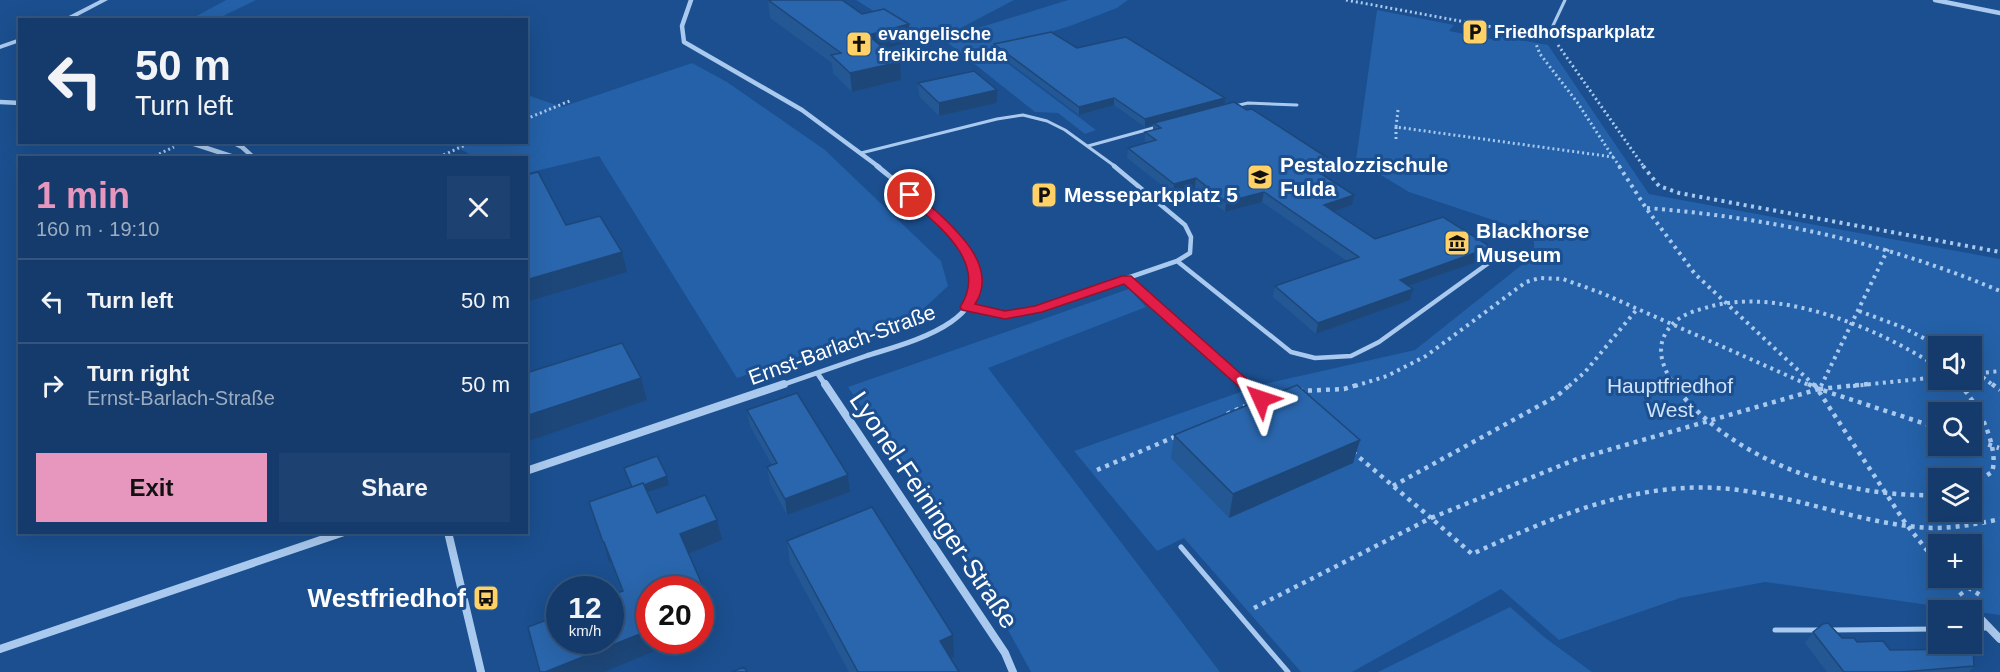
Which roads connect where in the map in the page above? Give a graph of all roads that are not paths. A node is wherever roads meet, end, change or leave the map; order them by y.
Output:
1 (105, 0) edge
2 (691, 0) edge
3 (1565, 0) edge
4 (1935, 0) edge
5 (2000, 13) edge
6 (68, 18) edge
7 (1548, 35) road end
8 (17, 41) edge
9 (0, 49) edge
10 (0, 100) edge
11 (16, 102) edge
12 (1297, 105) dead end
13 (1225, 109) edge
14 (1168, 124) edge
15 (194, 144) edge
16 (236, 144) edge
17 (1088, 146) junction
18 (861, 153) junction
19 (231, 156) edge
20 (252, 156) edge
21 (1177, 261) junction
22 (1490, 262) dead end
23 (1126, 279) junction
24 (967, 307) junction
25 (818, 374) junction
26 (1261, 399) edge
27 (528, 470) edge
28 (338, 534) edge
29 (448, 534) edge
30 (1181, 547) dead end
31 (1982, 620) edge
32 (1982, 628) edge
33 (1990, 628) junction
34 (1928, 629) edge
35 (1775, 630) dead end
36 (2000, 639) edge
37 (0, 649) edge
38 (481, 672) edge
39 (1013, 672) edge
40 (1288, 672) edge

1 - 6 street
2 - 18 street, Ernst-Barlach-Straße
3 - 7 lane
4 - 5 street
8 - 9 street
10 - 11 street
12 - 13 lane
14 - 17 lane
15 - 19 street
16 - 20 street
17 - 18 lane
17 - 21 lane
18 - 24 street, Ernst-Barlach-Straße
21 - 22 lane
21 - 23 lane
23 - 24 lane
23 - 26 lane
24 - 25 street, Ernst-Barlach-Straße
25 - 27 street, Ernst-Barlach-Straße
25 - 39 street, Lyonel-Feininger-Straße
28 - 37 street
29 - 38 street
30 - 40 lane
31 - 33 street
32 - 33 lane
33 - 36 street
34 - 35 lane

